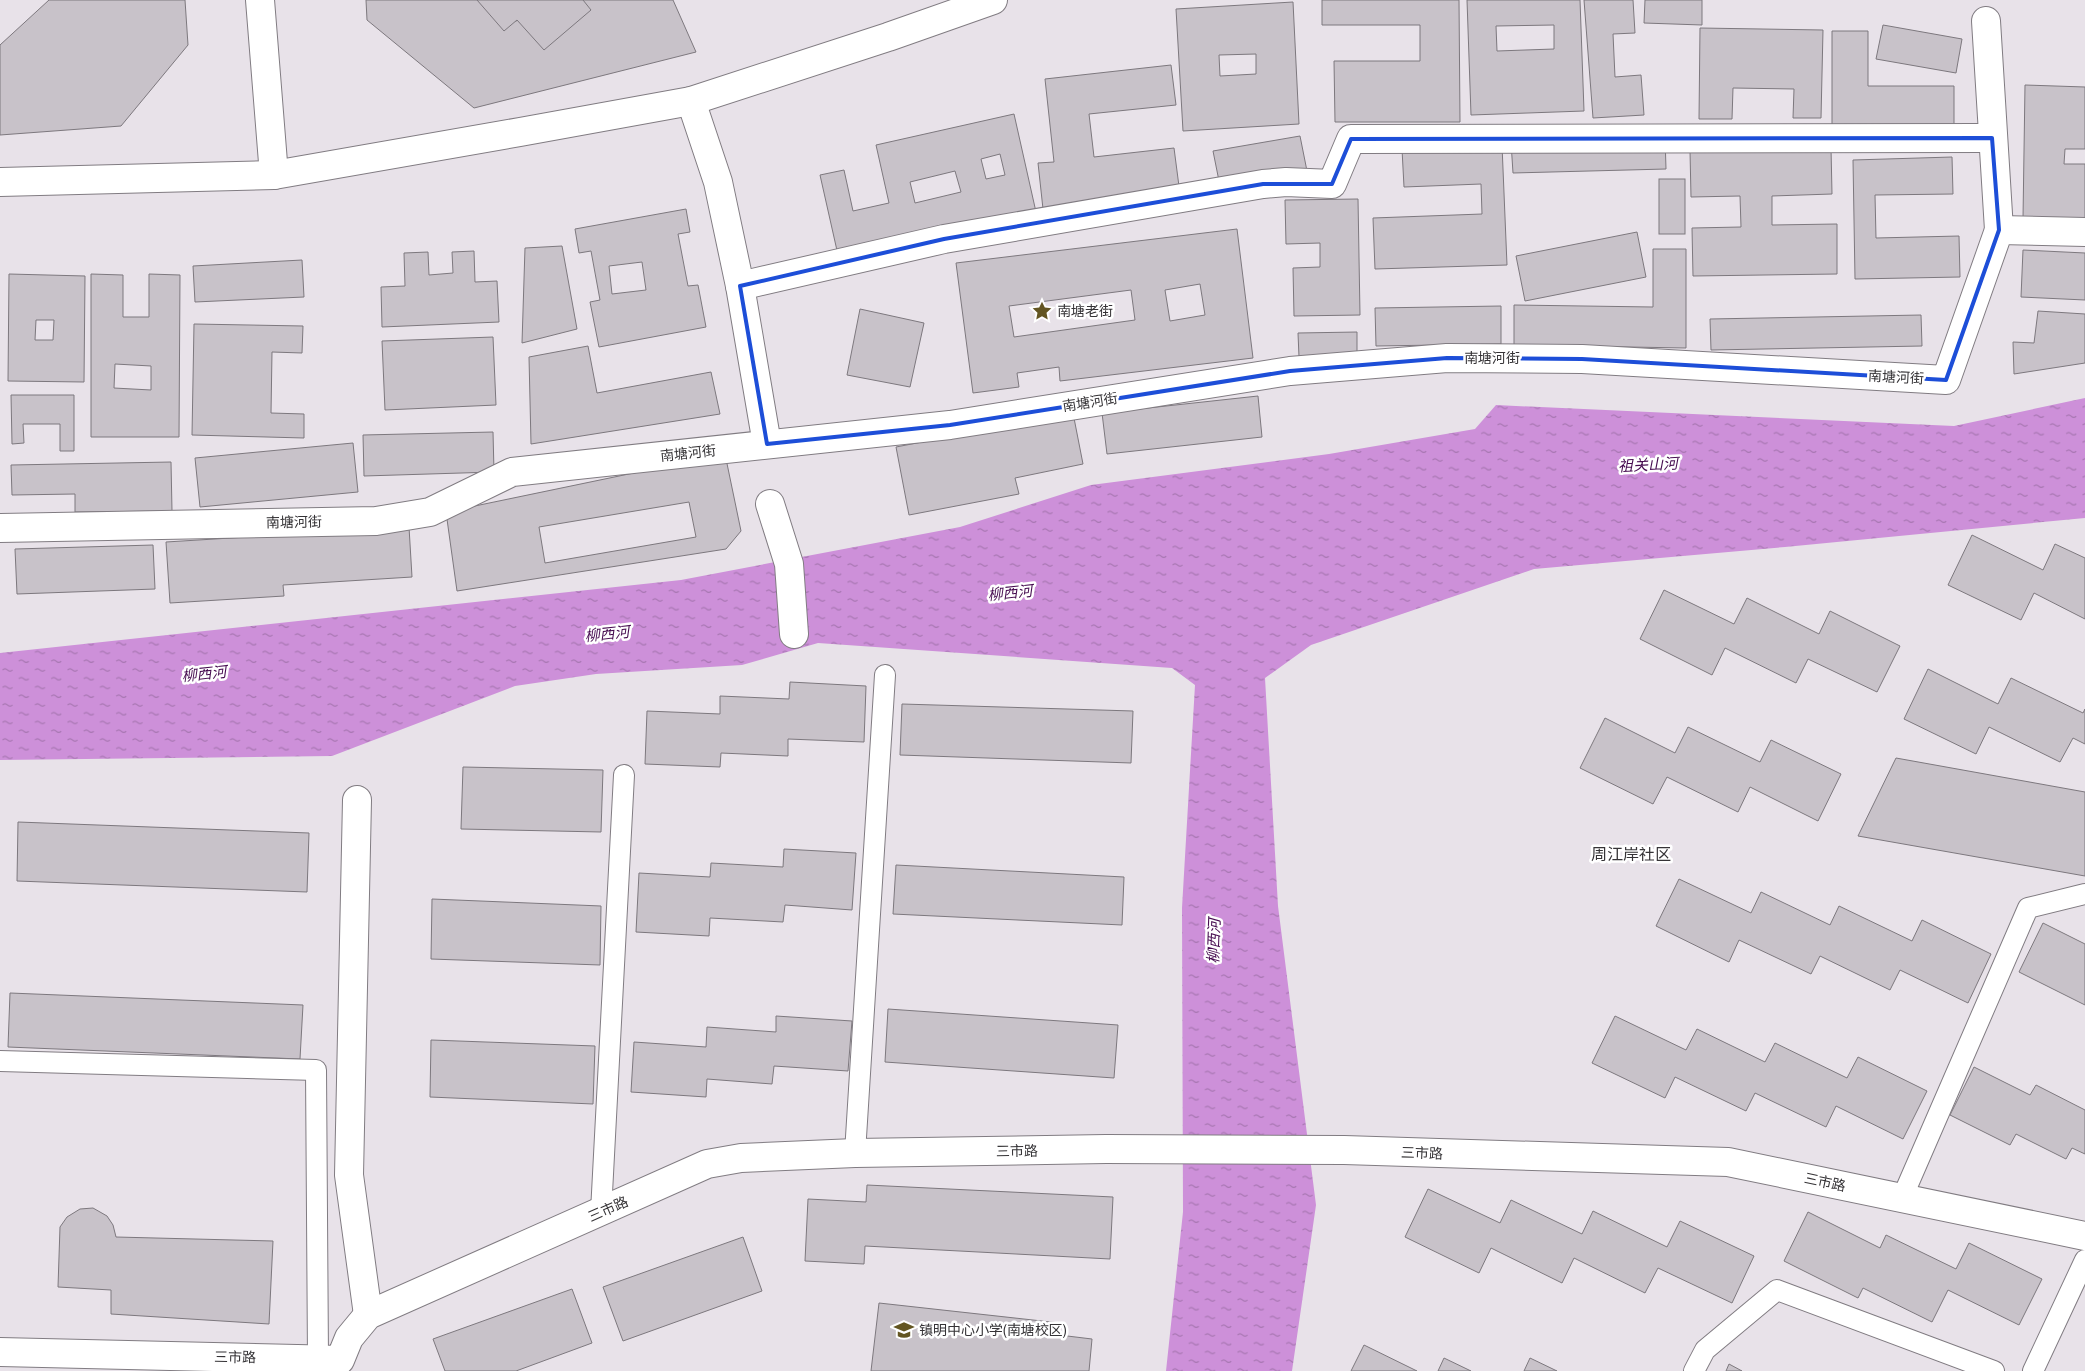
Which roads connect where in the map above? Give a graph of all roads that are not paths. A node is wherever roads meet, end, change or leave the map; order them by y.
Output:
1 (260, 0) edge
2 (993, 0) edge
3 (1986, 21) dead end
4 (691, 101) junction
5 (1992, 138) junction
6 (274, 175) junction
7 (0, 182) edge
8 (1999, 230) junction
9 (2085, 232) edge
10 (740, 286) junction
11 (767, 444) junction
12 (770, 504) dead end
13 (0, 528) edge
14 (794, 634) dead end
15 (884, 676) dead end
16 (624, 775) dead end
17 (357, 800) dead end
18 (2085, 894) edge
19 (0, 1061) edge
20 (855, 1153) junction
21 (1902, 1198) junction
22 (601, 1212) junction
23 (2085, 1236) edge
24 (2085, 1260) edge
25 (368, 1315) junction
26 (0, 1352) edge
27 (333, 1363) edge
28 (1694, 1371) edge
29 (1994, 1371) edge
30 (2033, 1371) edge

1 - 6 street
2 - 4 street
3 - 5 street
4 - 6 street
4 - 10 street
5 - 8 street
5 - 10 street
6 - 7 street
8 - 9 street
8 - 11 street, 南塘河街
10 - 11 street
11 - 13 street, 南塘河街
12 - 14 street
15 - 20 lane
16 - 22 lane
17 - 25 street
18 - 21 lane
19 - 27 lane
20 - 21 street, 三市路
20 - 22 street, 三市路
21 - 23 street, 三市路
22 - 25 street, 三市路
24 - 30 lane
25 - 27 street, 三市路
26 - 27 street, 三市路
28 - 29 lane

